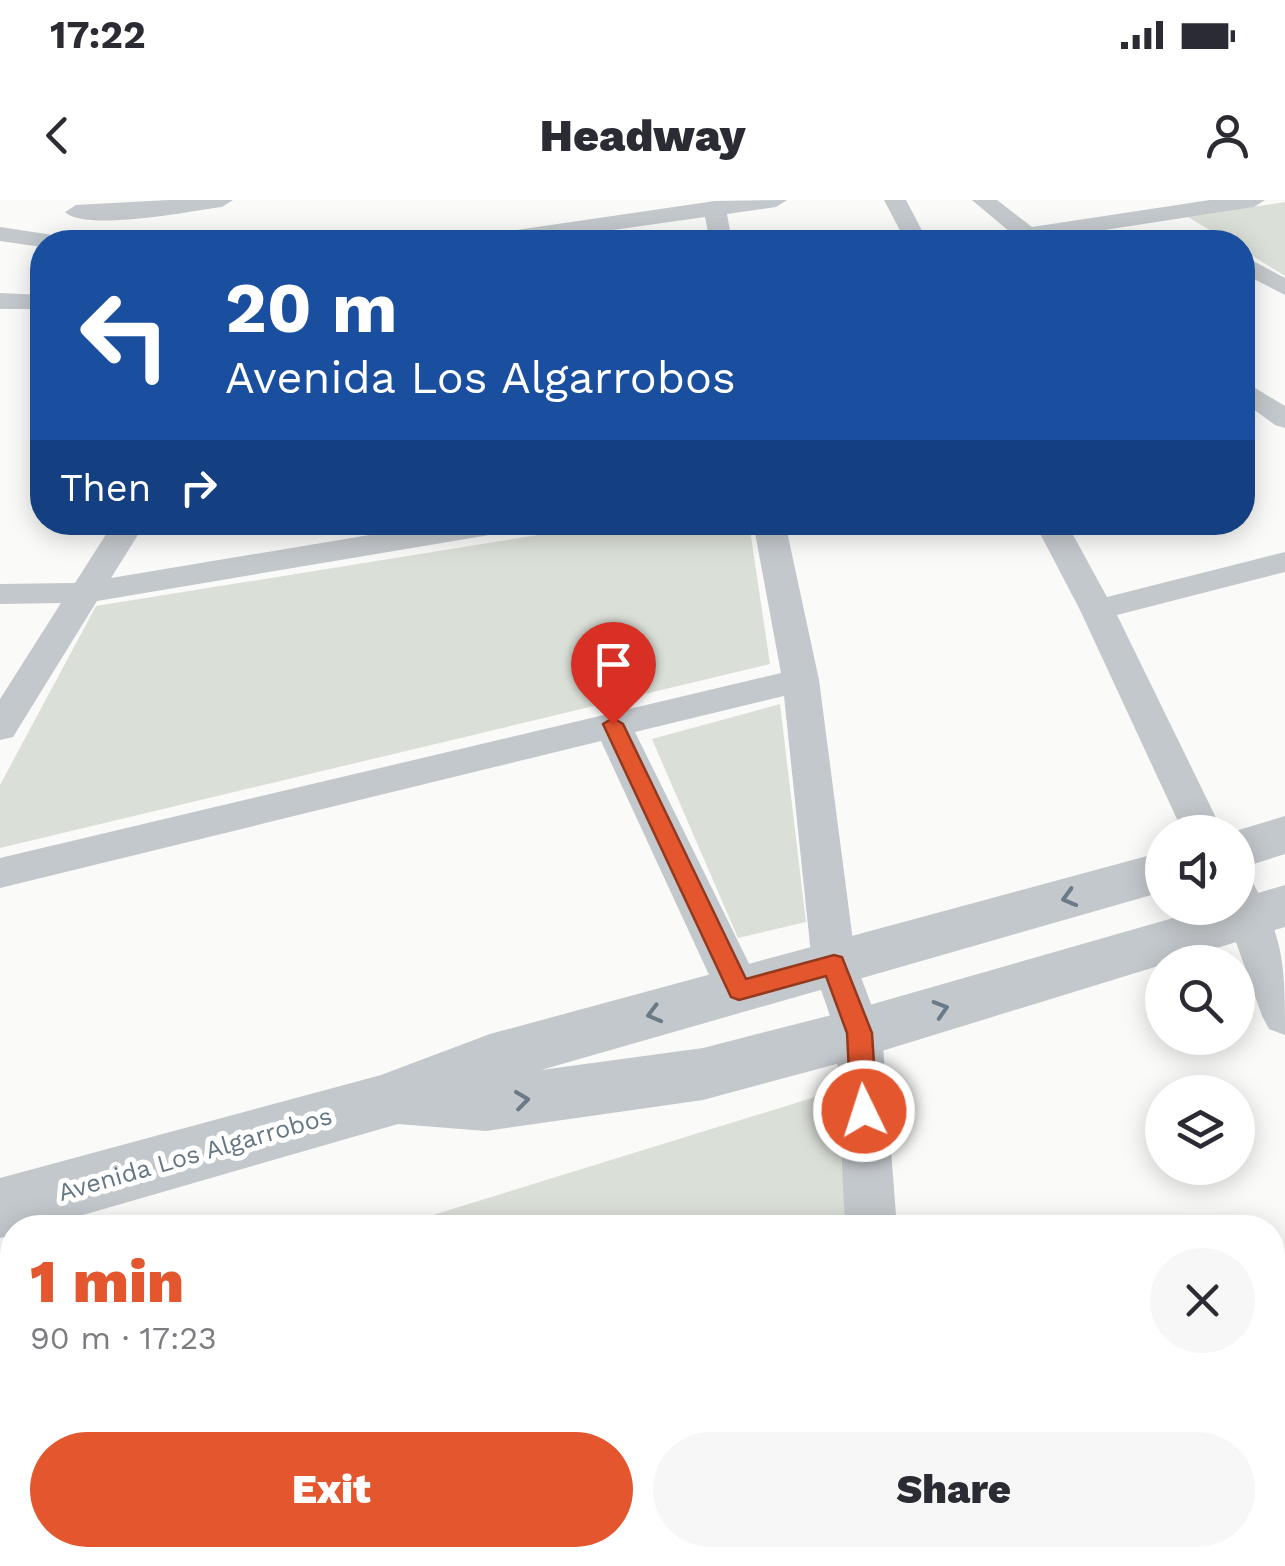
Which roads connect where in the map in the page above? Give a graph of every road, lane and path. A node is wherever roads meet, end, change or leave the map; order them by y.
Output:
1 (222, 200) edge
2 (776, 200) edge
3 (896, 200) edge
4 (983, 200) edge
5 (1254, 200) edge
6 (715, 208) junction
7 (76, 212) dead end
8 (1165, 214) junction
9 (565, 230) edge
10 (719, 230) edge
11 (911, 230) edge
12 (1020, 230) edge
13 (1079, 230) edge
14 (1191, 230) edge
15 (0, 234) edge
16 (30, 239) edge
17 (0, 256) edge
18 (30, 257) edge
19 (1255, 270) edge
20 (1285, 288) edge
21 (0, 301) edge
22 (30, 302) edge
23 (121, 535) edge
24 (424, 535) edge
25 (772, 535) edge
26 (1057, 535) edge
27 (1285, 562) edge
28 (84, 592) junction
29 (0, 594) edge
30 (1097, 610) junction
31 (801, 680) junction
32 (613, 724) junction
33 (0, 728) edge
34 (1196, 815) edge
35 (1285, 836) edge
36 (1255, 845) edge
37 (0, 873) edge
38 (1145, 877) edge
39 (1258, 905) edge
40 (834, 964) junction
41 (739, 990) junction
42 (1285, 1016) edge
43 (859, 1033) junction
44 (390, 1100) junction
45 (0, 1208) edge
46 (870, 1215) edge

1 - 7 street
2 - 6 street
3 - 11 street
4 - 12 street
5 - 8 street
6 - 9 street
6 - 10 street
8 - 13 street
8 - 14 street
15 - 16 street
17 - 18 street
19 - 20 street
21 - 22 street
23 - 28 street
24 - 28 street
25 - 31 street
26 - 30 street
27 - 30 street
28 - 29 street
28 - 33 street
30 - 34 street
31 - 32 street
31 - 40 street
32 - 37 street
32 - 41 street
35 - 36 street
38 -> 40 street, Avenida Los Algarrobos
39 - 42 street
43 -> 39 street, Avenida Los Algarrobos
40 - 41 street, Avenida Los Algarrobos
40 - 43 street
41 -> 44 street, Avenida Los Algarrobos
44 -> 43 street, Avenida Los Algarrobos
43 - 46 street
44 - 45 street, Avenida Los Algarrobos

